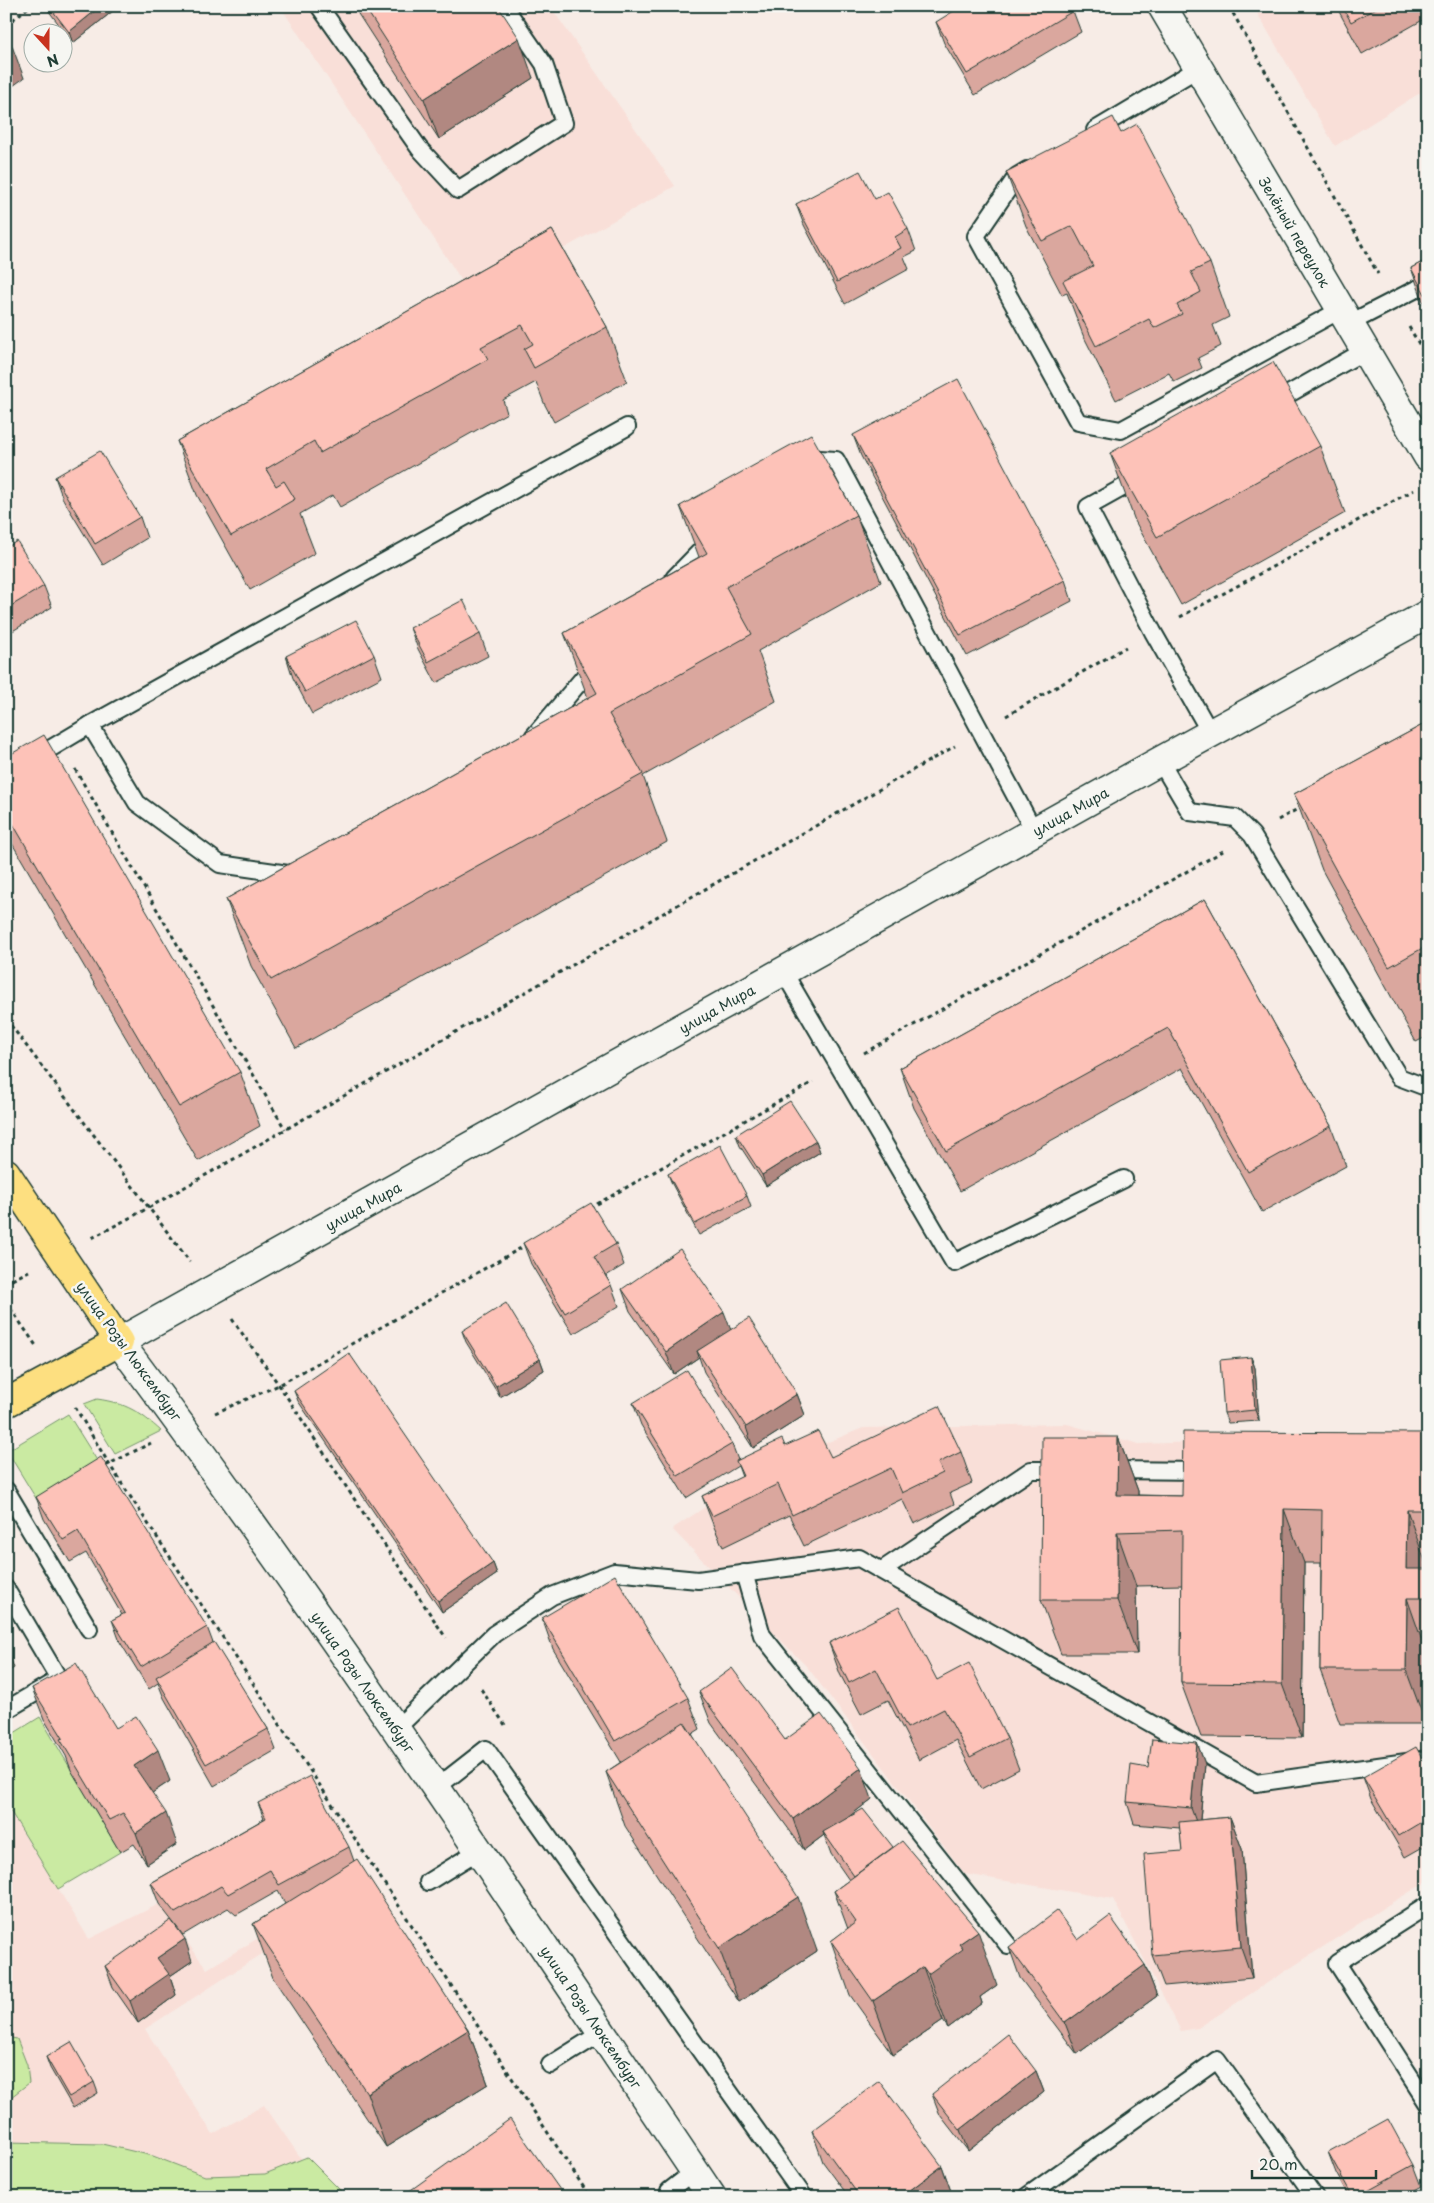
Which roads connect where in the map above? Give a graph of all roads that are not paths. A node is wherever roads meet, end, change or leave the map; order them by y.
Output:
1 (319, 6) edge
2 (504, 6) edge
3 (1162, 6) edge
4 (1199, 68) junction
5 (1081, 138) edge
6 (1041, 162) edge
7 (1428, 283) edge
8 (1346, 316) junction
9 (1366, 350) junction
10 (1262, 409) edge
11 (627, 427) dead end
12 (1428, 457) edge
13 (786, 464) edge
14 (1158, 468) edge
15 (723, 528) edge
16 (660, 593) edge
17 (1428, 614) edge
18 (607, 650) edge
19 (90, 725) junction
20 (1211, 734) junction
21 (520, 752) edge
22 (1160, 761) junction
23 (6, 775) edge
24 (1034, 831) junction
25 (307, 877) edge
26 (784, 970) junction
27 (1428, 1088) edge
28 (6, 1173) edge
29 (1124, 1179) dead end
30 (119, 1342) junction
31 (6, 1403) edge
32 (1220, 1470) edge
33 (6, 1490) edge
34 (882, 1570) junction
35 (744, 1573) junction
36 (6, 1589) edge
37 (89, 1630) dead end
38 (6, 1710) edge
39 (396, 1729) junction
40 (1428, 1759) edge
41 (436, 1788) junction
42 (478, 1851) junction
43 (428, 1882) dead end
44 (1428, 1905) edge
45 (1008, 1945) edge
46 (602, 2033) junction
47 (550, 2065) dead end
48 (1428, 2104) edge
49 (695, 2172) junction
50 (669, 2191) dead end
51 (712, 2197) edge
52 (804, 2197) edge
53 (1026, 2197) edge
54 (1315, 2197) edge

1 - 2 lane
3 - 4 street, Зелёный переулок
4 - 5 lane
4 - 8 street, Зелёный переулок
6 - 8 lane
7 - 8 lane
8 - 9 street, Зелёный переулок
9 - 10 lane
9 - 12 street, Зелёный переулок
11 - 19 lane
13 - 24 lane
14 - 20 lane
15 - 16 lane
17 - 20 street, улица Мира
18 - 21 lane
19 - 23 lane
19 - 25 lane
20 - 22 street, улица Мира
22 - 24 street, улица Мира
22 - 27 lane
24 - 26 street, улица Мира
26 - 29 lane
26 - 30 street, улица Мира
28 - 30 main road, улица Розы Люксембург
30 - 31 main road, улица Мира
30 - 39 street, улица Розы Люксембург
32 - 34 lane
33 - 37 lane
34 - 35 lane
34 - 40 lane
35 - 39 lane
35 - 45 lane
36 - 38 lane
39 - 41 street, улица Розы Люксембург
41 - 42 street, улица Розы Люксембург
41 - 52 lane
42 - 43 lane
42 - 46 street, улица Розы Люксембург
44 - 48 lane
46 - 47 lane
46 - 49 street, улица Розы Люксембург
49 - 50 lane
49 - 51 street, улица Розы Люксембург
53 - 54 lane

